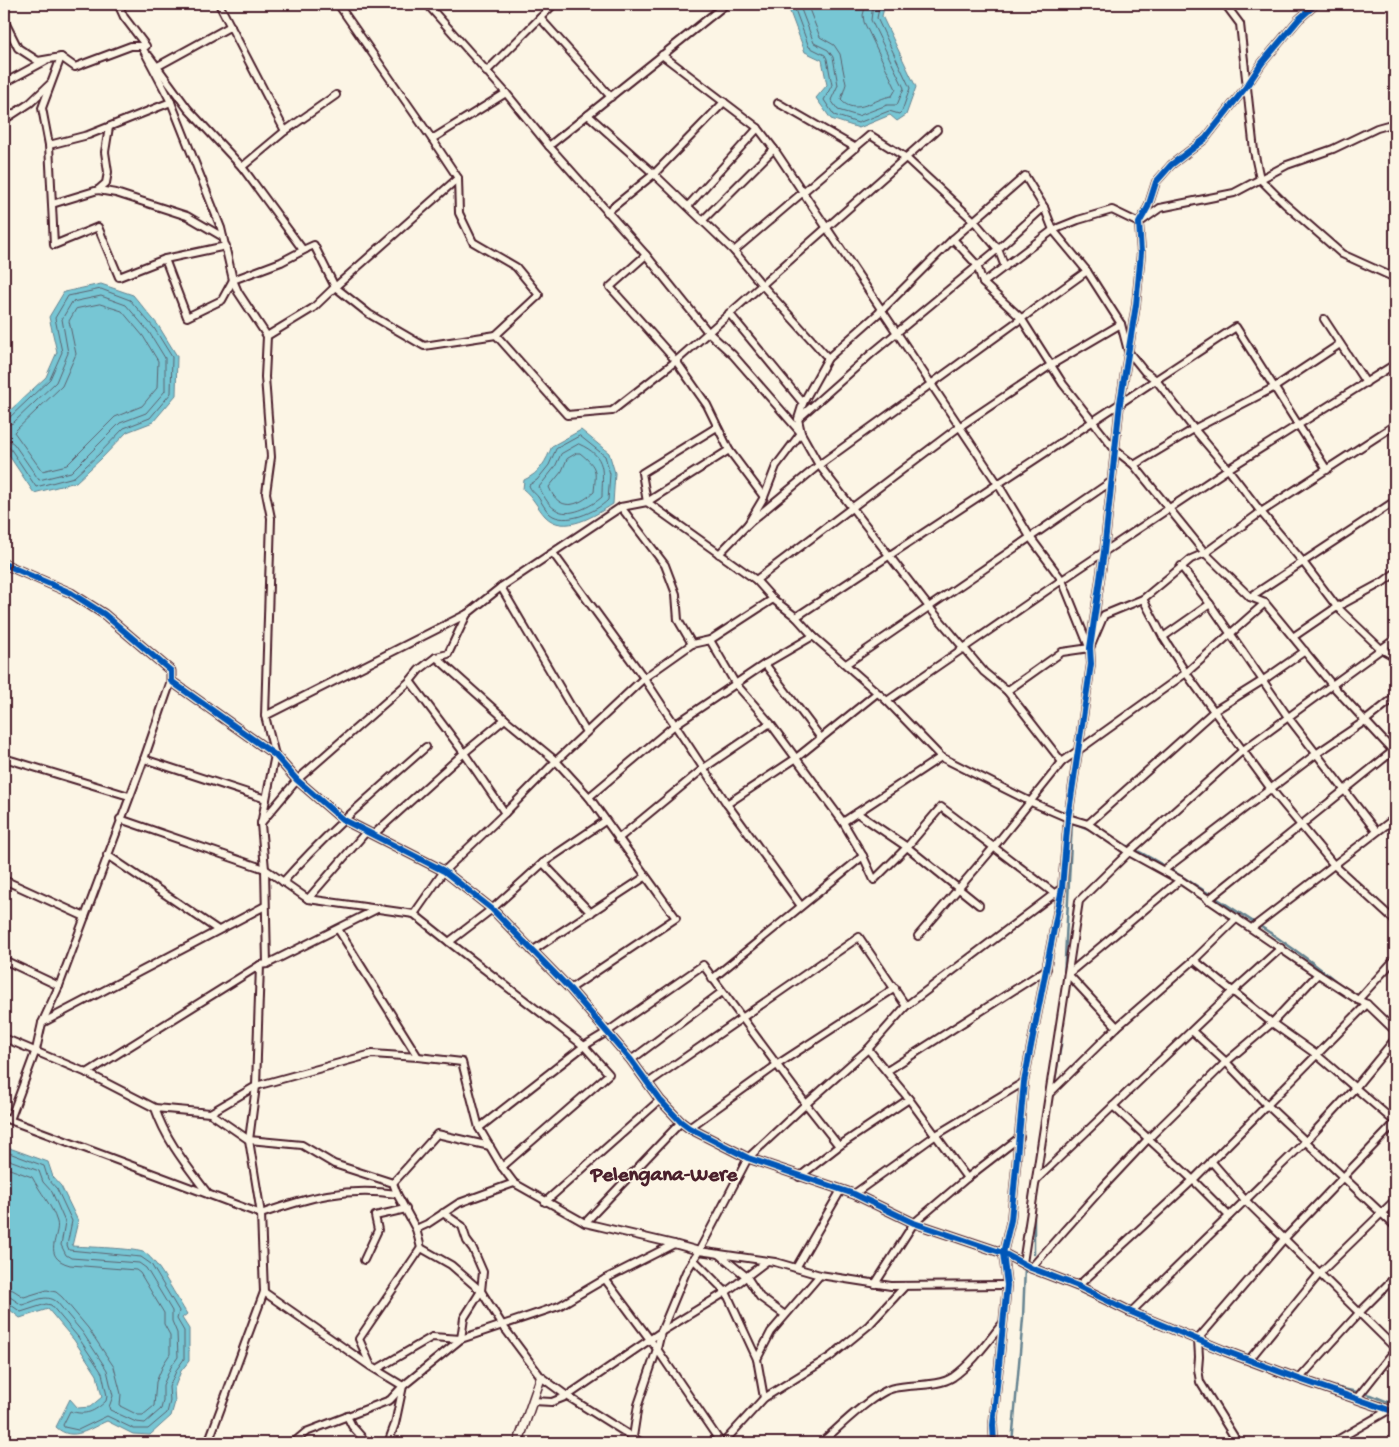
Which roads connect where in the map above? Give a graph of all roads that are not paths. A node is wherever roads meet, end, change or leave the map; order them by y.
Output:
1 (118, 4) edge
2 (218, 4) edge
3 (338, 4) edge
4 (427, 4) edge
5 (554, 4) edge
6 (724, 4) edge
7 (1225, 4) edge
8 (1316, 4) edge
9 (540, 18) junction
10 (4, 20) edge
11 (231, 26) junction
12 (144, 47) junction
13 (662, 56) junction
14 (61, 57) junction
15 (45, 61) junction
16 (158, 66) junction
17 (486, 72) junction
18 (4, 83) edge
19 (51, 84) junction
20 (1246, 87) junction
21 (506, 93) junction
22 (336, 95) dead end
23 (611, 97) junction
24 (171, 102) junction
25 (724, 102) junction
26 (778, 102) dead end
27 (588, 115) junction
28 (4, 120) edge
29 (1395, 123) edge
30 (109, 127) junction
31 (758, 128) junction
32 (937, 130) dead end
33 (286, 132) junction
34 (432, 139) junction
35 (50, 145) junction
36 (549, 146) junction
37 (856, 148) junction
38 (774, 149) junction
39 (905, 158) junction
40 (242, 167) junction
41 (654, 174) junction
42 (458, 178) junction
43 (1260, 180) junction
44 (98, 190) junction
45 (803, 193) junction
46 (52, 204) junction
47 (688, 206) junction
48 (1044, 207) junction
49 (607, 212) junction
50 (703, 220) junction
51 (974, 221) junction
52 (1139, 222) junction
53 (827, 228) junction
54 (1053, 230) junction
55 (223, 237) junction
56 (953, 239) junction
57 (314, 245) junction
58 (226, 246) junction
59 (998, 249) junction
60 (734, 251) junction
61 (646, 255) junction
62 (165, 259) junction
63 (977, 265) junction
64 (1005, 267) junction
65 (1087, 271) junction
66 (1395, 278) edge
67 (233, 280) junction
68 (983, 283) junction
69 (762, 285) junction
70 (335, 287) junction
71 (881, 311) junction
72 (729, 313) junction
73 (1021, 318) junction
74 (1324, 319) dead end
75 (1121, 324) junction
76 (708, 332) junction
77 (896, 333) junction
78 (496, 335) junction
79 (267, 336) junction
80 (1340, 344) junction
81 (1128, 352) junction
82 (828, 358) junction
83 (676, 361) junction
84 (1395, 364) edge
85 (1051, 365) junction
86 (1156, 380) junction
87 (1366, 382) junction
88 (931, 384) junction
89 (1275, 387) junction
90 (803, 403) junction
91 (1120, 403) junction
92 (798, 419) junction
93 (1093, 421) junction
94 (1299, 423) junction
95 (1395, 425) edge
96 (717, 427) junction
97 (959, 427) junction
98 (1194, 429) junction
99 (800, 433) junction
100 (729, 450) junction
101 (1115, 450) junction
102 (819, 465) junction
103 (1134, 465) junction
104 (1228, 469) junction
105 (1327, 470) junction
106 (1112, 481) junction
107 (998, 484) junction
108 (764, 497) junction
109 (1395, 501) edge
110 (646, 502) junction
111 (621, 507) junction
112 (854, 508) junction
113 (1169, 508) junction
114 (1261, 512) junction
115 (748, 524) junction
116 (1030, 537) junction
117 (1104, 552) junction
118 (553, 553) junction
119 (1205, 553) junction
120 (719, 554) junction
121 (890, 556) junction
122 (1303, 562) junction
123 (4, 564) edge
124 (1181, 566) junction
125 (1395, 573) edge
126 (756, 580) junction
127 (1062, 580) junction
128 (501, 587) junction
129 (1250, 597) junction
130 (773, 599) junction
131 (1143, 599) junction
132 (1265, 603) junction
133 (1210, 604) junction
134 (929, 607) junction
135 (1337, 607) junction
136 (467, 614) junction
137 (796, 617) junction
138 (1231, 634) junction
139 (813, 636) junction
140 (1163, 637) junction
141 (1293, 637) junction
142 (1395, 638) edge
143 (710, 640) junction
144 (692, 644) junction
145 (1090, 648) junction
146 (963, 649) junction
147 (1381, 649) junction
148 (1305, 651) junction
149 (436, 657) junction
150 (1395, 657) edge
151 (765, 664) junction
152 (846, 664) junction
153 (1186, 673) junction
154 (644, 678) junction
155 (171, 681) junction
156 (410, 681) junction
157 (1262, 681) junction
158 (735, 683) junction
159 (1333, 686) junction
160 (1006, 691) junction
161 (877, 693) junction
162 (1395, 696) edge
163 (887, 701) junction
164 (1214, 711) junction
165 (265, 716) junction
166 (1288, 717) junction
167 (505, 719) junction
168 (1365, 721) junction
169 (676, 724) junction
170 (770, 724) junction
171 (586, 732) junction
172 (821, 738) junction
173 (426, 747) dead end
174 (1078, 750) junction
175 (1242, 751) junction
176 (1394, 752) edge
177 (464, 753) junction
178 (1316, 754) junction
179 (275, 756) junction
180 (941, 757) junction
181 (4, 758) edge
182 (144, 759) junction
183 (795, 759) junction
184 (556, 761) junction
185 (1062, 762) junction
186 (704, 768) junction
187 (297, 780) junction
188 (1271, 789) junction
189 (1344, 790) junction
190 (129, 796) junction
191 (589, 797) junction
192 (266, 799) junction
193 (1030, 802) junction
194 (727, 804) junction
195 (505, 813) junction
196 (857, 813) junction
197 (1068, 818) junction
198 (1395, 818) edge
199 (120, 819) junction
200 (342, 819) junction
201 (605, 821) junction
202 (843, 822) junction
203 (261, 824) junction
204 (1088, 824) junction
205 (1300, 826) junction
206 (1376, 831) junction
207 (370, 833) junction
208 (618, 839) junction
209 (907, 846) junction
210 (994, 847) junction
211 (1129, 852) junction
212 (107, 855) junction
213 (863, 856) junction
214 (544, 863) junction
215 (1333, 864) junction
216 (266, 869) junction
217 (1164, 870) junction
218 (444, 871) junction
219 (646, 877) junction
220 (4, 880) edge
221 (1180, 880) junction
222 (283, 882) junction
223 (1062, 888) junction
224 (959, 890) junction
225 (1055, 894) junction
226 (308, 899) junction
227 (1208, 900) junction
228 (979, 905) dead end
229 (265, 906) junction
230 (801, 906) junction
231 (379, 908) junction
232 (492, 909) junction
233 (591, 913) junction
234 (414, 914) junction
235 (85, 917) junction
236 (1237, 918) junction
237 (1395, 921) edge
238 (338, 928) junction
239 (1252, 928) junction
240 (218, 930) junction
241 (918, 936) dead end
242 (449, 942) junction
243 (1281, 948) junction
244 (532, 951) junction
245 (1395, 959) edge
246 (4, 960) edge
247 (1194, 960) junction
248 (264, 965) junction
249 (1047, 969) junction
250 (1068, 974) junction
251 (1318, 974) junction
252 (712, 979) junction
253 (59, 986) junction
254 (895, 988) junction
255 (570, 989) junction
256 (1233, 991) junction
257 (722, 992) junction
258 (1358, 1000) junction
259 (1367, 1004) junction
260 (906, 1006) junction
261 (742, 1018) junction
262 (42, 1023) junction
263 (1272, 1023) junction
264 (1117, 1027) junction
265 (1192, 1031) junction
266 (1395, 1031) edge
267 (607, 1032) junction
268 (4, 1038) edge
269 (1395, 1039) edge
270 (584, 1046) junction
271 (868, 1049) junction
272 (36, 1050) junction
273 (1317, 1055) junction
274 (418, 1057) junction
275 (631, 1060) junction
276 (1226, 1062) junction
277 (778, 1064) junction
278 (886, 1071) junction
279 (87, 1073) junction
280 (1024, 1082) junction
281 (648, 1083) junction
282 (256, 1086) junction
283 (1355, 1088) junction
284 (1050, 1093) junction
285 (909, 1099) junction
286 (660, 1100) junction
287 (806, 1104) junction
288 (1266, 1104) junction
289 (1112, 1106) junction
290 (155, 1108) junction
291 (210, 1113) junction
292 (7, 1119) edge
293 (681, 1122) junction
294 (1395, 1123) edge
295 (479, 1128) junction
296 (689, 1128) junction
297 (936, 1136) junction
298 (1020, 1137) junction
299 (1148, 1139) junction
300 (249, 1140) junction
301 (1306, 1142) junction
302 (490, 1146) junction
303 (839, 1146) junction
304 (748, 1158) junction
305 (1211, 1161) junction
306 (502, 1167) junction
307 (799, 1176) junction
308 (1344, 1177) junction
309 (967, 1178) junction
310 (1036, 1178) junction
311 (1193, 1180) junction
312 (393, 1183) junction
313 (514, 1183) junction
314 (841, 1190) junction
315 (397, 1194) junction
316 (854, 1194) junction
317 (208, 1195) junction
318 (1245, 1200) junction
319 (1395, 1200) edge
320 (545, 1202) junction
321 (406, 1210) junction
322 (443, 1213) junction
323 (261, 1214) junction
324 (1382, 1214) junction
325 (1229, 1216) junction
326 (585, 1223) junction
327 (914, 1223) junction
328 (1395, 1226) edge
329 (416, 1228) junction
330 (1284, 1239) junction
331 (674, 1244) junction
332 (422, 1248) junction
333 (699, 1251) junction
334 (1003, 1253) junction
335 (720, 1254) junction
336 (693, 1259) junction
337 (364, 1260) dead end
338 (767, 1261) junction
339 (1023, 1263) junction
340 (796, 1268) junction
341 (1031, 1268) junction
342 (1320, 1272) junction
343 (820, 1275) junction
344 (747, 1276) junction
345 (1395, 1277) edge
346 (605, 1279) junction
347 (875, 1284) junction
348 (1007, 1285) junction
349 (905, 1286) junction
350 (1078, 1286) junction
351 (481, 1291) junction
352 (264, 1292) junction
353 (726, 1292) junction
354 (1131, 1312) junction
355 (1359, 1313) junction
356 (785, 1315) junction
357 (1003, 1323) junction
358 (503, 1326) junction
359 (661, 1332) junction
360 (461, 1339) junction
361 (1198, 1339) junction
362 (650, 1340) junction
363 (1395, 1349) edge
364 (657, 1350) junction
365 (757, 1359) junction
366 (1249, 1360) junction
367 (370, 1366) junction
368 (377, 1369) junction
369 (541, 1377) junction
370 (1298, 1379) junction
371 (403, 1386) junction
372 (566, 1396) junction
373 (764, 1398) junction
374 (1357, 1398) junction
375 (533, 1401) junction
376 (1392, 1411) edge
377 (347, 1416) junction
378 (633, 1437) junction
379 (1341, 1441) edge
380 (208, 1443) edge
381 (293, 1443) edge
382 (367, 1443) edge
383 (388, 1443) edge
384 (518, 1443) edge
385 (642, 1443) edge
386 (722, 1443) edge
387 (821, 1443) edge
388 (994, 1443) edge
389 (1238, 1443) edge
390 (1332, 1443) edge

1 - 12 street
2 - 11 street
3 - 34 street
4 - 17 street
5 - 9 street
6 - 13 street
7 - 20 street
8 - 20 street
9 - 17 street
9 - 23 street
10 - 15 street
11 - 16 street
11 - 33 street
12 - 14 street
12 - 16 street
12 - 24 street
13 - 23 street
13 - 25 street
14 - 15 street
14 - 19 street
15 - 18 street
16 - 40 street
17 - 21 street
19 - 28 street
19 - 35 street
20 - 43 street
20 - 52 street
21 - 34 street
21 - 36 street
22 - 33 street
23 - 27 street
24 - 30 street
24 - 55 street
25 - 31 street
25 - 41 street
26 - 37 street
27 - 36 street
27 - 41 street
29 - 43 street
30 - 35 street
30 - 44 street
31 - 38 street
31 - 47 street
32 - 39 street
33 - 40 street
34 - 42 street
35 - 46 street
36 - 49 street
37 - 39 street
37 - 45 street
38 - 45 street
38 - 50 street
39 - 51 street
39 - 53 street
40 - 57 street
41 - 47 street
41 - 49 street
42 - 70 street
42 - 78 street
43 - 52 street
43 - 66 street
44 - 46 street
44 - 55 street
45 - 53 street
45 - 60 street
46 - 62 street
47 - 50 street
48 - 51 street
48 - 54 street
48 - 59 street
49 - 61 street
50 - 60 street
51 - 56 street
51 - 59 street
52 - 54 street
52 - 81 street
53 - 69 street
53 - 71 street
54 - 64 street
54 - 65 street
55 - 58 street
56 - 63 street
56 - 71 street
57 - 67 street
57 - 70 street
58 - 62 street
58 - 67 street
59 - 63 street
59 - 64 street
60 - 69 street
61 - 76 street
61 - 83 street
62 - 67 street
63 - 68 street
63 - 77 street
64 - 68 street
65 - 73 street
65 - 75 street
67 - 79 street
68 - 73 street
69 - 72 street
69 - 82 street
70 - 78 street
70 - 79 street
71 - 77 street
71 - 82 street
72 - 76 street
72 - 90 street
73 - 85 street
73 - 88 street
74 - 80 street
75 - 81 street
75 - 85 street
76 - 83 street
76 - 99 street
77 - 88 street
77 - 92 street
78 - 83 street
79 - 165 street
80 - 87 street
80 - 89 street
81 - 86 street
81 - 91 street
82 - 90 street
83 - 96 street
84 - 87 street
85 - 93 street
85 - 97 street
86 - 89 street
86 - 91 street
86 - 98 street
87 - 94 street
88 - 97 street
88 - 102 street
89 - 94 street
89 - 98 street
90 - 92 street
91 - 93 street
91 - 101 street
92 - 99 street
93 - 101 street
93 - 107 street
94 - 104 street
94 - 105 street
95 - 105 street
96 - 100 street
96 - 110 street
97 - 107 street
97 - 112 street
98 - 103 street
98 - 104 street
99 - 102 street
99 - 108 street
100 - 108 street
100 - 110 street
101 - 103 street
101 - 106 street
102 - 112 street
102 - 115 street
103 - 113 street
104 - 113 street
104 - 114 street
105 - 114 street
106 - 116 street
106 - 117 street
107 - 116 street
107 - 121 street
108 - 115 street
109 - 122 street
110 - 111 street
110 - 120 street
111 - 118 street
111 - 144 street
112 - 121 street
112 - 126 street
113 - 117 street
113 - 119 street
114 - 119 street
114 - 122 street
115 - 120 street
116 - 127 street
116 - 134 street
117 - 127 street
117 - 145 street
118 - 128 street
118 - 154 street
119 - 124 street
119 - 129 street
120 - 126 street
121 - 134 street
121 - 137 street
122 - 129 street
122 - 135 street
123 - 155 street
124 - 131 street
124 - 133 street
125 - 135 street
126 - 130 street
127 - 145 street
127 - 146 street
128 - 136 street
128 - 171 street
129 - 132 street
130 - 137 street
130 - 143 street
131 - 140 street
131 - 145 street
132 - 138 street
132 - 141 street
133 - 138 street
133 - 140 street
134 - 146 street
134 - 152 street
135 - 141 street
135 - 147 street
136 - 149 street
136 - 165 street
137 - 139 street
138 - 153 street
138 - 157 street
139 - 151 street
139 - 152 street
140 - 153 street
141 - 148 street
142 - 147 street
143 - 144 street
143 - 158 street
144 - 154 street
145 - 160 street
145 - 174 street
146 - 160 street
146 - 163 street
147 - 150 street
147 - 159 street
148 - 157 street
148 - 159 street
149 - 156 street
149 - 167 street
151 - 158 street
151 - 172 street
152 - 161 street
153 - 164 street
153 - 174 street
154 - 169 street
154 - 171 street
155 - 179 street
155 - 182 street
156 - 177 street
156 - 187 street
157 - 164 street
157 - 166 street
158 - 169 street
158 - 170 street
159 - 166 street
159 - 168 street
160 - 185 street
161 - 163 street
161 - 172 street
162 - 168 street
163 - 180 street
164 - 175 street
164 - 204 street
165 - 179 street
166 - 175 street
166 - 178 street
167 - 177 street
167 - 184 street
168 - 176 street
168 - 178 street
169 - 186 street
169 - 191 street
170 - 183 street
170 - 186 street
171 - 184 street
172 - 183 street
173 - 200 street
174 - 185 street
174 - 197 street
175 - 188 street
175 - 211 street
176 - 189 street
177 - 195 street
177 - 207 street
178 - 188 street
178 - 189 street
179 - 187 street
179 - 192 street
180 - 193 street
180 - 196 street
181 - 190 street
182 - 190 street
182 - 192 street
183 - 194 street
183 - 202 street
184 - 191 street
184 - 195 street
185 - 193 street
186 - 194 street
186 - 208 street
187 - 200 street
187 - 203 street
188 - 205 street
188 - 217 street
189 - 205 street
189 - 206 street
190 - 199 street
191 - 201 street
192 - 203 street
193 - 197 street
193 - 210 street
194 - 230 street
195 - 218 street
196 - 202 street
196 - 209 street
197 - 204 street
197 - 223 street
198 - 206 street
199 - 212 street
199 - 216 street
200 - 207 street
200 - 222 street
201 - 208 street
201 - 214 street
202 - 213 street
203 - 216 street
204 - 211 street
205 - 215 street
205 - 227 street
206 - 215 street
207 - 218 street
207 - 226 street
208 - 219 street
209 - 210 street
209 - 213 street
209 - 224 street
210 - 224 street
210 - 225 street
211 - 217 street
211 - 250 street
212 - 235 street
212 - 240 street
213 - 230 street
214 - 232 street
214 - 233 street
215 - 237 street
215 - 239 street
216 - 222 street
216 - 229 street
217 - 221 street
218 - 232 street
218 - 234 street
219 - 233 street
219 - 255 street
220 - 235 street
221 - 227 street
221 - 250 street
222 - 226 street
223 - 225 street
223 - 249 street
224 - 228 street
224 - 241 street
225 - 260 street
226 - 231 street
227 - 236 street
229 - 240 street
229 - 248 street
230 - 252 street
231 - 234 street
231 - 238 street
232 - 242 street
232 - 244 street
233 - 244 street
234 - 242 street
235 - 253 street
236 - 239 street
236 - 247 street
238 - 248 street
238 - 274 street
239 - 243 street
240 - 262 street
242 - 270 street
243 - 251 street
243 - 256 street
244 - 255 street
245 - 258 street
246 - 253 street
247 - 256 street
247 - 264 street
248 - 279 street
248 - 282 street
249 - 278 street
249 - 280 street
250 - 264 street
250 - 284 street
251 - 258 street
251 - 263 street
252 - 257 street
252 - 267 street
253 - 262 street
254 - 260 street
254 - 261 street
254 - 277 street
255 - 267 street
256 - 263 street
256 - 265 street
257 - 261 street
257 - 275 street
258 - 259 street
259 - 266 street
259 - 273 street
260 - 271 street
261 - 277 street
261 - 281 street
262 - 272 street
263 - 273 street
263 - 276 street
264 - 284 street
265 - 276 street
265 - 289 street
267 - 270 street
267 - 275 street
268 - 272 street
269 - 283 street
270 - 295 street
270 - 306 street
271 - 278 street
271 - 287 street
272 - 279 street
272 - 292 street
273 - 283 street
273 - 288 street
274 - 282 street
274 - 295 street
275 - 281 street
276 - 288 street
276 - 299 street
277 - 287 street
277 - 296 street
278 - 285 street
279 - 290 street
280 - 297 street
280 - 298 street
281 - 286 street
282 - 291 street
282 - 300 street
283 - 294 street
283 - 301 street
284 - 310 street
285 - 297 street
285 - 303 street
286 - 293 street
286 - 320 street
287 - 303 street
287 - 304 street
288 - 301 street
288 - 305 street
289 - 299 street
289 - 310 street
290 - 291 street
290 - 317 street
291 - 300 street
292 - 317 street
293 - 296 street
293 - 326 street
294 - 308 street
295 - 302 street
296 - 304 street
297 - 309 street
297 - 316 street
298 - 309 street
298 - 334 street
299 - 311 street
299 - 341 street
300 - 312 street
300 - 323 street
301 - 308 street
301 - 318 street
302 - 306 street
302 - 312 street
303 - 307 street
304 - 307 street
304 - 333 street
305 - 311 street
305 - 318 street
306 - 313 street
307 - 314 street
308 - 324 street
308 - 330 street
309 - 327 street
310 - 339 street
311 - 325 street
311 - 350 street
312 - 315 street
313 - 320 street
313 - 322 street
314 - 316 street
314 - 340 street
315 - 321 street
315 - 323 street
316 - 327 street
317 - 323 street
318 - 325 street
318 - 330 street
319 - 324 street
320 - 326 street
321 - 329 street
321 - 337 street
322 - 329 street
322 - 351 street
323 - 352 street
324 - 328 street
324 - 342 street
325 - 354 street
326 - 331 street
327 - 334 street
327 - 347 street
329 - 332 street
330 - 342 street
330 - 361 street
331 - 333 street
331 - 346 street
332 - 351 street
332 - 367 street
333 - 335 street
333 - 336 street
334 - 339 street
334 - 348 street
335 - 338 street
335 - 344 street
336 - 353 street
336 - 359 street
338 - 340 street
338 - 344 street
339 - 341 street
340 - 343 street
341 - 350 street
342 - 355 street
342 - 366 street
343 - 347 street
343 - 356 street
344 - 353 street
344 - 356 street
345 - 355 street
346 - 358 street
346 - 362 street
347 - 349 street
348 - 349 street
348 - 357 street
349 - 373 street
350 - 354 street
351 - 358 street
351 - 360 street
352 - 367 street
352 - 380 street
353 - 359 street
353 - 365 street
354 - 361 street
355 - 363 street
355 - 370 street
356 - 365 street
357 - 387 street
357 - 388 street
358 - 360 street
358 - 369 street
359 - 362 street
359 - 364 street
360 - 368 street
360 - 371 street
361 - 366 street
361 - 389 street
362 - 364 street
362 - 372 street
363 - 374 street
364 - 378 street
364 - 386 street
365 - 373 street
366 - 370 street
367 - 368 street
368 - 371 street
369 - 372 street
369 - 375 street
370 - 374 street
371 - 377 street
371 - 383 street
372 - 375 street
372 - 378 street
373 - 386 street
374 - 376 street
375 - 384 street
376 - 379 street
377 - 381 street
377 - 382 street
378 - 385 street
379 - 390 street

